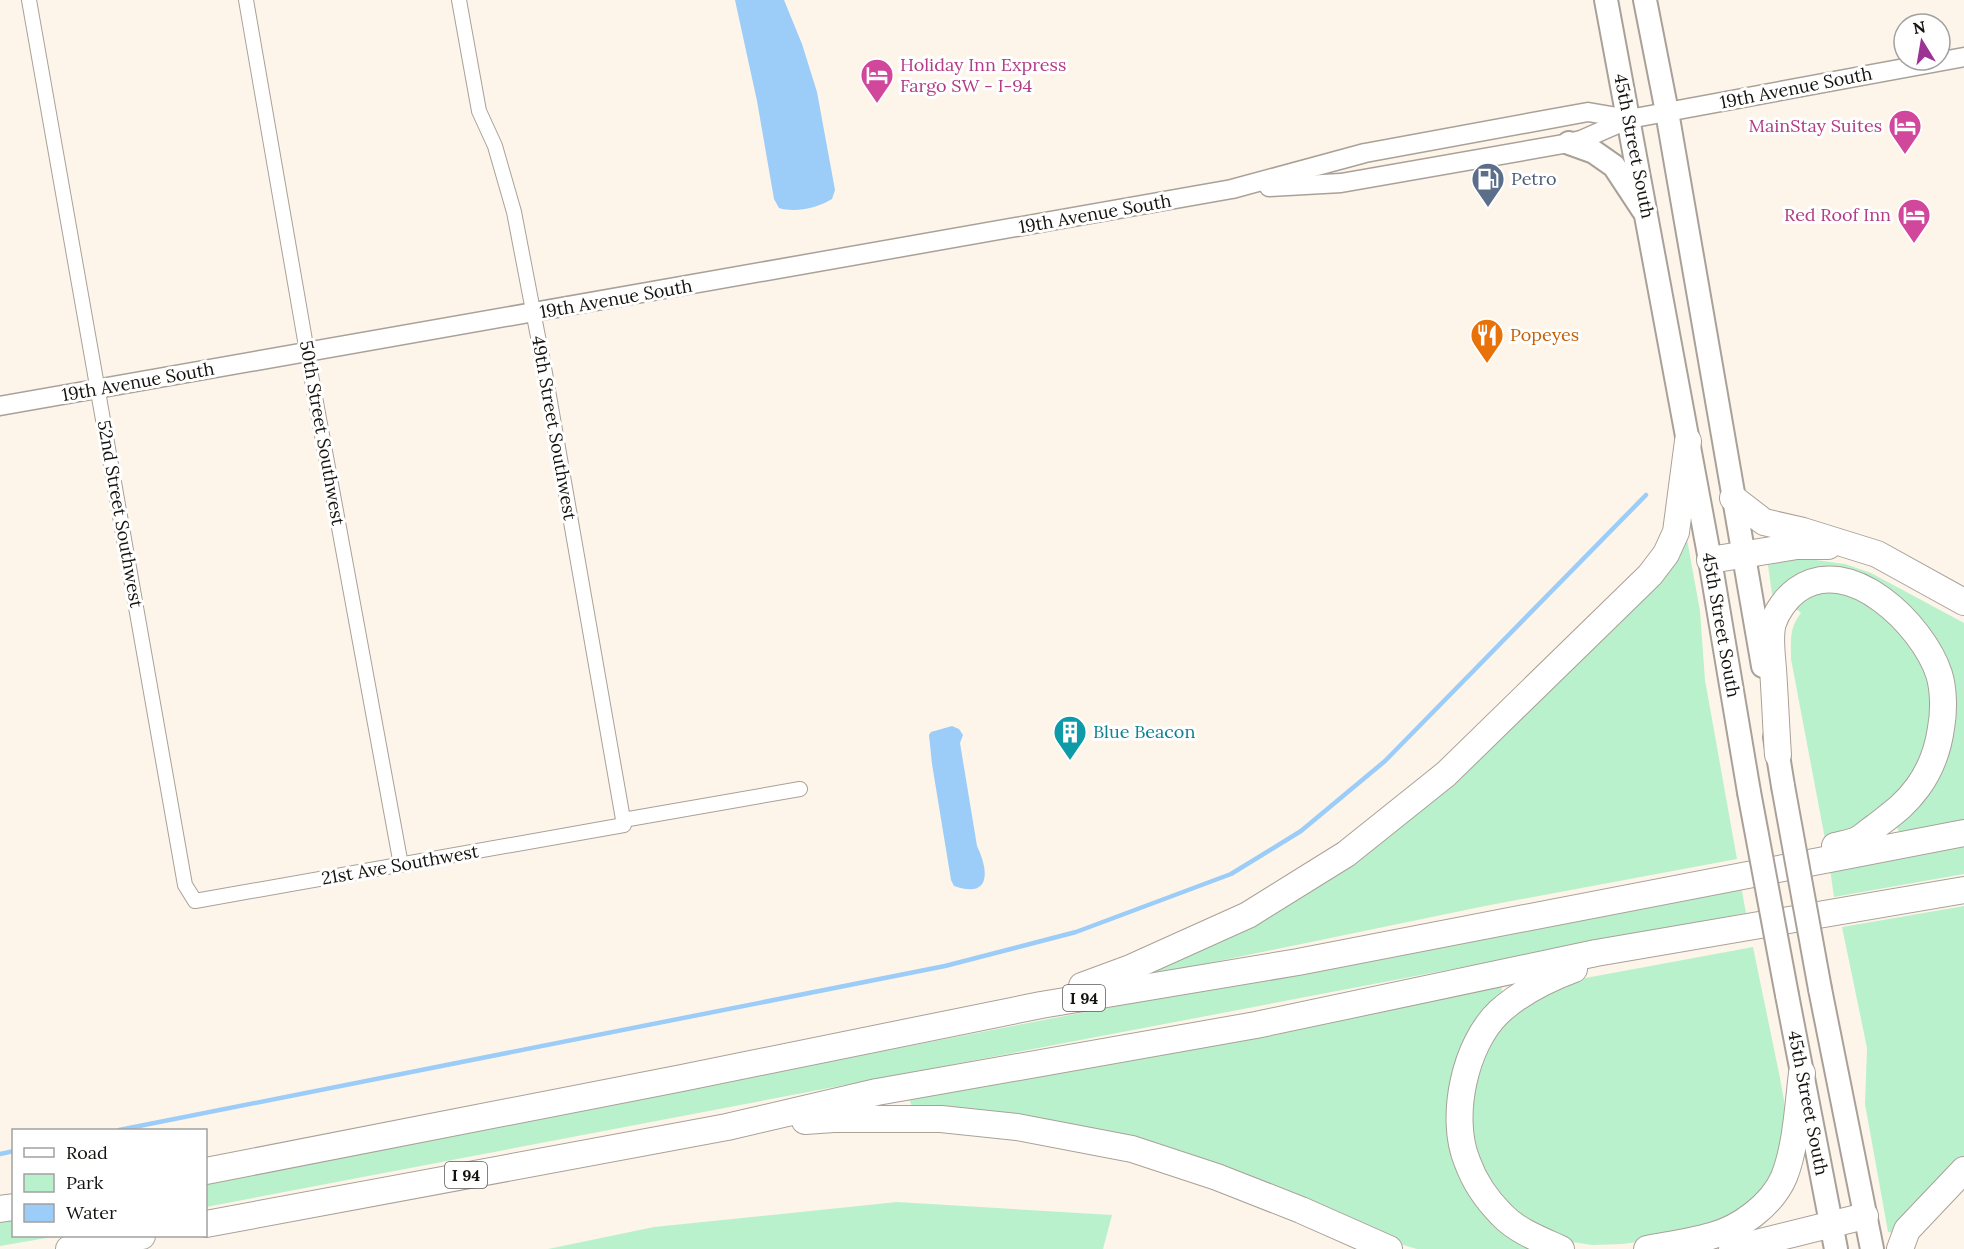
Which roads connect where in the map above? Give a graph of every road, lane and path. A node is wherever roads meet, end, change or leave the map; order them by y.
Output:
1 (29, 0) edge
2 (246, 0) edge
3 (459, 0) edge
4 (1606, 0) edge
5 (1645, 0) edge
6 (1964, 57) edge
7 (1667, 112) junction
8 (1629, 119) junction
9 (1569, 143) junction
10 (1232, 189) junction
11 (1647, 217) junction
12 (534, 313) junction
13 (307, 352) junction
14 (98, 389) junction
15 (0, 406) edge
16 (1688, 441) junction
17 (1733, 498) junction
18 (1846, 545) junction
19 (1744, 555) junction
20 (1710, 560) junction
21 (1964, 602) edge
22 (1778, 755) junction
23 (800, 789) dead end
24 (624, 823) junction
25 (1964, 833) edge
26 (401, 865) junction
27 (1713, 882) junction
28 (184, 885) joint
29 (1964, 890) edge
30 (1641, 945) junction
31 (1019, 1009) junction
32 (1802, 1073) junction
33 (727, 1127) junction
34 (1964, 1170) edge
35 (207, 1171) edge
36 (1864, 1216) junction
37 (207, 1224) edge
38 (136, 1237) edge
39 (1833, 1237) edge
40 (69, 1249) edge
41 (1389, 1249) edge
42 (1561, 1249) edge
43 (1647, 1249) edge
44 (1734, 1249) edge
45 (1751, 1249) edge
46 (1872, 1249) edge
47 (1900, 1249) edge

1 - 14 street, 52nd Street Southwest
2 - 13 street, 50th Street Southwest
3 - 12 street, 49th Street Southwest
4 - 8 main road, 45th Street South
5 - 7 main road, 45th Street South
6 - 7 street, 19th Avenue South
7 - 8 street, 19th Avenue South
7 - 17 main road, 45th Street South
8 - 9 street, 19th Avenue South
8 - 10 street, 19th Avenue South
8 - 11 main road, 45th Street South
9 - 10 street, 19th Avenue South
9 - 11 main road
10 - 12 street, 19th Avenue South
11 - 16 main road, 45th Street South
12 - 13 street, 19th Avenue South
12 - 24 street, 49th Street Southwest
13 - 14 street, 19th Avenue South
13 - 26 street, 50th Street Southwest
14 - 15 street, 19th Avenue South
14 - 28 street, 52nd Street Southwest
16 - 20 main road, 45th Street South
16 - 31 highway
17 - 18 highway
17 - 19 main road, 45th Street South
18 - 19 highway
18 - 21 highway
19 - 20 highway
19 - 22 main road, 45th Street South
20 - 32 main road, 45th Street South, bridge
22 - 27 highway
22 - 36 main road, 45th Street South, bridge
23 - 24 street, 21st Ave Southwest
24 - 26 street, 21st Ave Southwest
25 - 27 highway, I 94
26 - 28 street, 21st Ave Southwest
27 - 31 highway, I 94
29 - 30 highway, I 94
30 - 33 highway, I 94
30 - 42 highway
31 - 35 highway, I 94
32 - 39 main road, 45th Street South
32 - 43 highway
33 - 37 highway, I 94
33 - 41 highway
34 - 47 highway
36 - 39 highway
36 - 46 main road, 45th Street South
38 - 40 highway
39 - 44 highway
44 - 45 highway

